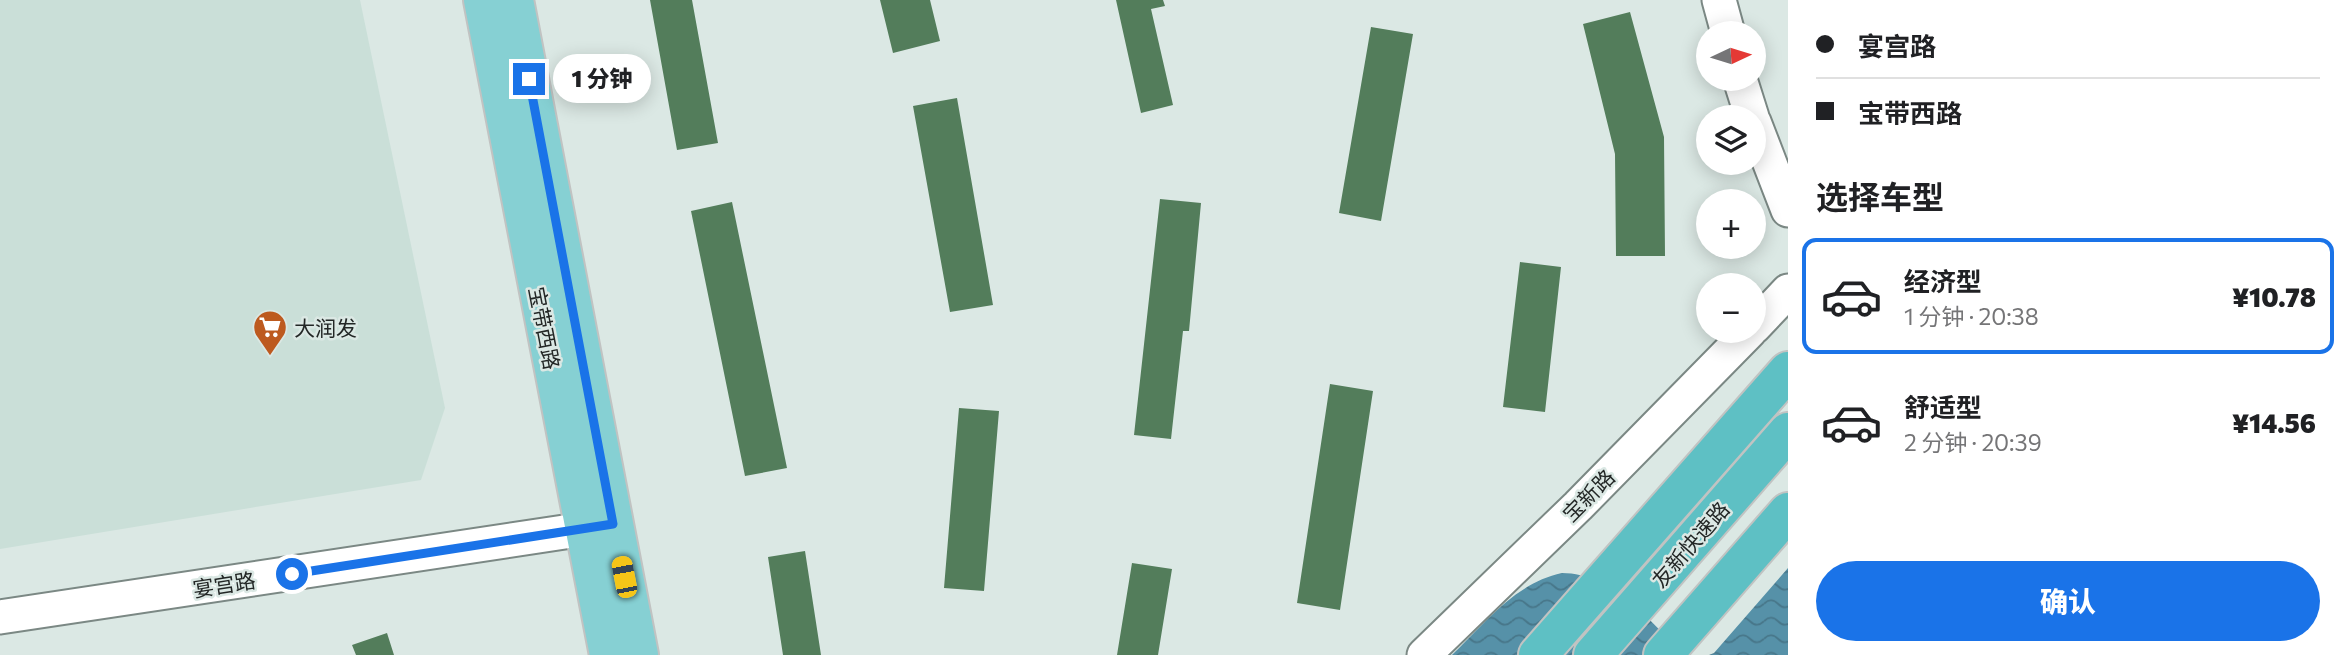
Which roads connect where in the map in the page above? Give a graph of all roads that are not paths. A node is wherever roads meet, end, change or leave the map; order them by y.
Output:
1 (483, 0) edge
2 (514, 0) edge
3 (1719, 0) edge
4 (1725, 21) edge
5 (1766, 153) edge
6 (1788, 210) edge
7 (1788, 292) edge
8 (1766, 315) edge
9 (1737, 343) edge
10 (1788, 371) edge
11 (1788, 432) edge
12 (1788, 512) edge
13 (598, 527) junction
14 (0, 617) edge
15 (608, 655) edge
16 (639, 655) edge
17 (1424, 655) edge
18 (1538, 655) edge
19 (1593, 655) edge
20 (1663, 655) edge

1 - 13 main road, 宝带西路
2 - 13 main road, 宝带西路
3 - 4 street
5 - 6 street
7 - 8 street
9 - 17 street, 宝新路
10 - 18 highway
11 - 19 highway, 友新快速路
12 - 20 highway
13 - 14 street, 宴宫路
13 - 15 main road, 宝带西路
13 - 16 main road, 宝带西路

